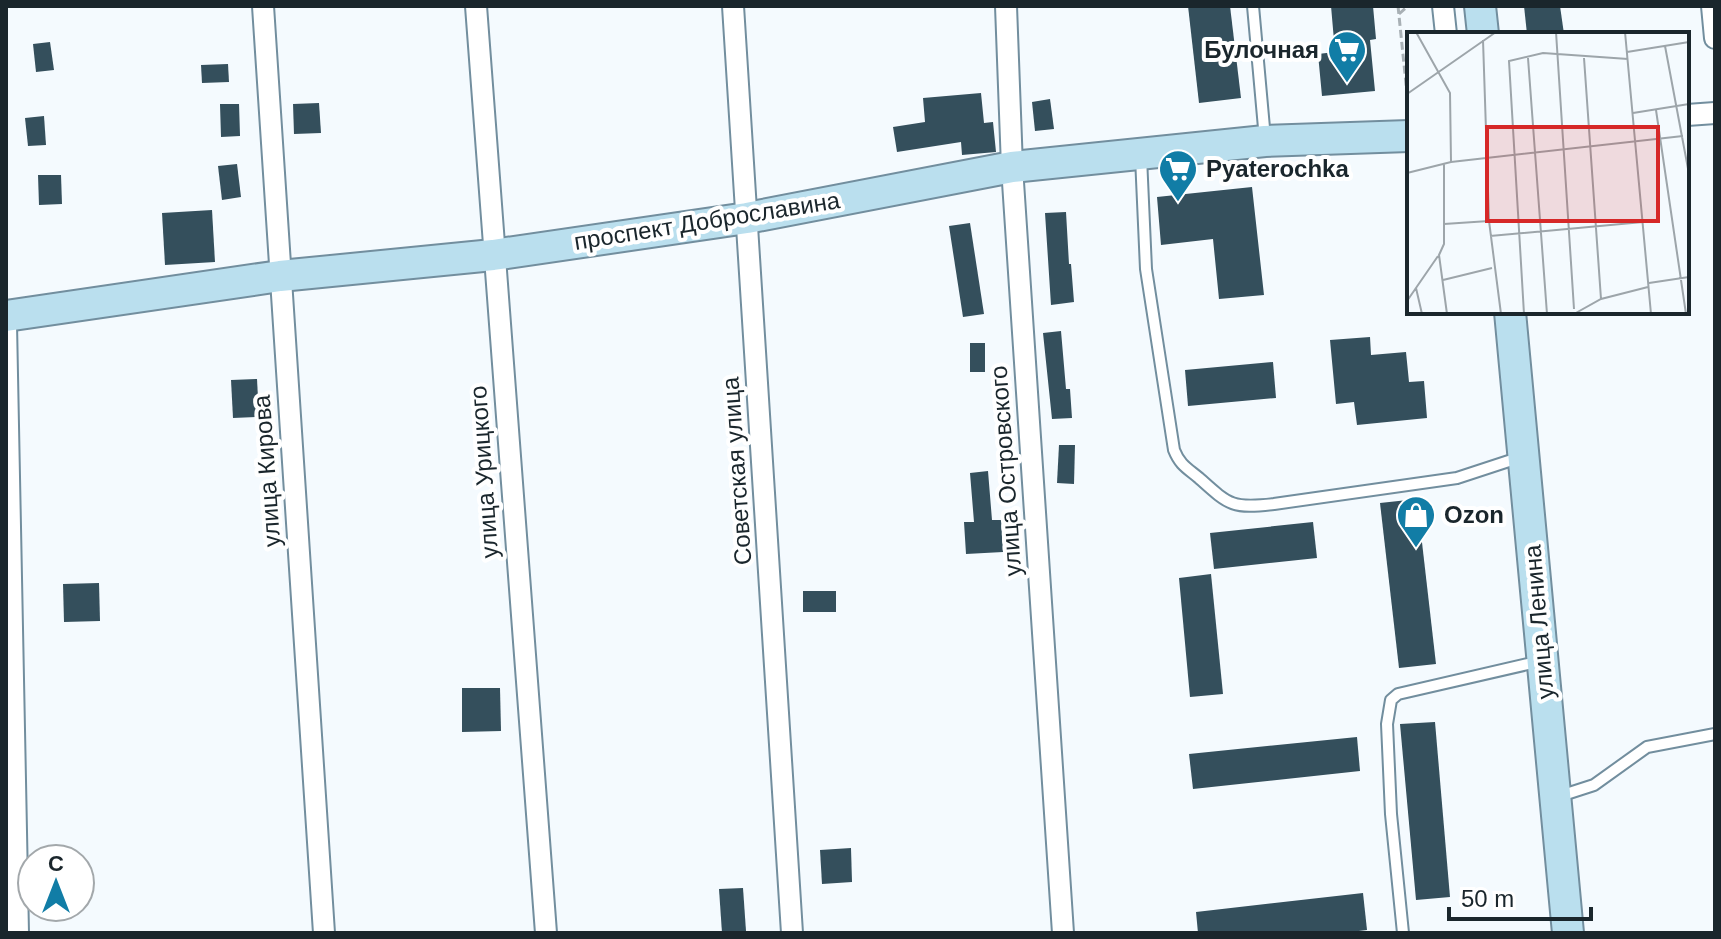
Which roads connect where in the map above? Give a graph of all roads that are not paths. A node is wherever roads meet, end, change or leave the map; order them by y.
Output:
1 (263, 6) edge
2 (476, 6) edge
3 (733, 6) edge
4 (1006, 6) edge
5 (1253, 6) edge
6 (1443, 6) edge
7 (1480, 6) edge
8 (1712, 6) edge
9 (1446, 32) edge
10 (1483, 32) edge
11 (1715, 38) edge
12 (1715, 113) edge
13 (1689, 115) edge
14 (1407, 136) edge
15 (1265, 141) junction
16 (1141, 152) junction
17 (1012, 167) junction
18 (747, 218) junction
19 (493, 255) junction
20 (280, 276) junction
21 (1510, 314) edge
22 (6, 316) edge
23 (6, 324) edge
24 (1523, 456) junction
25 (1543, 661) junction
26 (1715, 734) edge
27 (1556, 798) junction
28 (18, 933) edge
29 (324, 933) edge
30 (546, 933) edge
31 (792, 933) edge
32 (1063, 933) edge
33 (1403, 933) edge
34 (1568, 933) edge

1 - 20 street, улица Кирова
2 - 19 street, улица Урицкого
3 - 18 street, Советская улица
4 - 17 street, улица Островского
5 - 15 lane
6 - 9 street
7 - 10 street
8 - 11 street
12 - 13 street
14 - 15 street, проспект Доброславина
15 - 16 street, проспект Доброславина
16 - 17 street, проспект Доброславина
16 - 24 lane
17 - 18 street, проспект Доброславина
17 - 32 street, улица Островского
18 - 19 street, проспект Доброславина
18 - 31 street, Советская улица
19 - 20 street, проспект Доброславина
19 - 30 street, улица Урицкого
20 - 22 street, проспект Доброславина
20 - 29 street, улица Кирова
21 - 24 street, улица Ленина
23 - 28 street
24 - 25 street, улица Ленина
25 - 27 street, улица Ленина
25 - 33 lane
26 - 27 lane
27 - 34 street, улица Ленина

